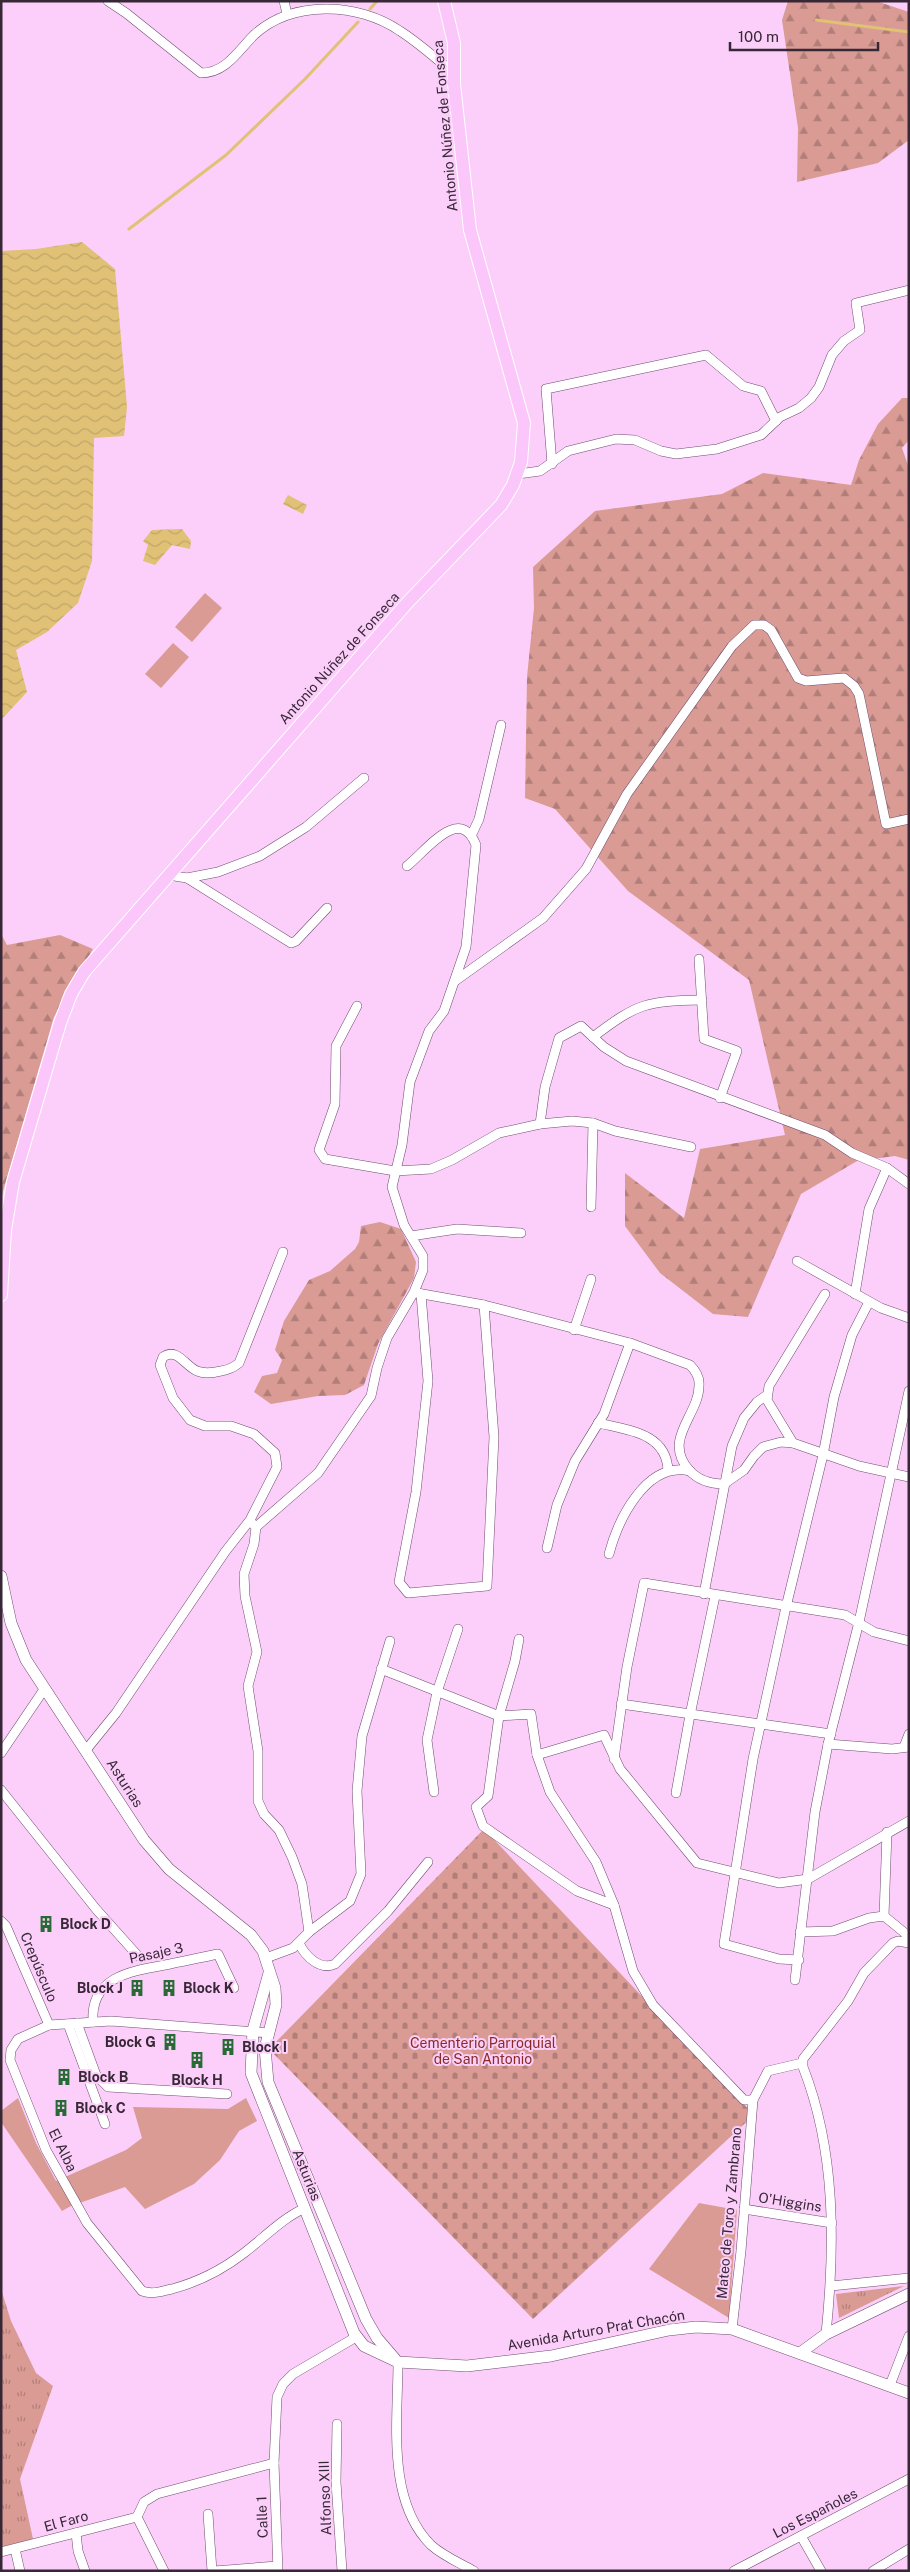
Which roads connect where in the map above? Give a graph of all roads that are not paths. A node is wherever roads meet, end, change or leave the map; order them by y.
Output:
1 (108, 1) edge
2 (284, 1) edge
3 (444, 1) edge
4 (287, 14) junction
5 (454, 73) junction
6 (909, 290) edge
7 (776, 421) junction
8 (552, 464) junction
9 (518, 474) junction
10 (501, 725) dead end
11 (364, 778) dead end
12 (909, 819) edge
13 (472, 834) junction
14 (407, 866) dead end
15 (168, 875) junction
16 (187, 878) junction
17 (327, 908) dead end
18 (699, 959) dead end
19 (455, 981) junction
20 (702, 1000) junction
21 (357, 1006) dead end
22 (593, 1037) junction
23 (720, 1098) junction
24 (593, 1123) junction
25 (540, 1124) junction
26 (691, 1147) dead end
27 (887, 1168) junction
28 (395, 1171) junction
29 (909, 1184) edge
30 (591, 1207) dead end
31 (521, 1233) dead end
32 (411, 1236) junction
33 (283, 1252) dead end
34 (797, 1261) dead end
35 (590, 1279) dead end
36 (417, 1293) junction
37 (825, 1294) dead end
38 (854, 1294) junction
39 (1, 1295) edge
40 (869, 1302) junction
41 (484, 1305) junction
42 (909, 1318) edge
43 (574, 1330) junction
44 (630, 1343) junction
45 (909, 1391) edge
46 (767, 1394) junction
47 (598, 1423) junction
48 (793, 1443) junction
49 (823, 1455) junction
50 (690, 1471) junction
51 (668, 1472) junction
52 (892, 1474) junction
53 (909, 1477) edge
54 (724, 1484) junction
55 (253, 1523) junction
56 (547, 1548) dead end
57 (609, 1554) dead end
58 (1, 1576) edge
59 (704, 1594) junction
60 (715, 1596) junction
61 (786, 1607) junction
62 (859, 1622) junction
63 (458, 1629) dead end
64 (519, 1638) dead end
65 (390, 1641) dead end
66 (909, 1641) edge
67 (381, 1670) junction
68 (45, 1688) junction
69 (437, 1692) junction
70 (621, 1704) junction
71 (690, 1715) junction
72 (499, 1716) junction
73 (759, 1724) junction
74 (831, 1734) junction
75 (909, 1734) edge
76 (828, 1744) junction
77 (906, 1747) edge
78 (86, 1750) junction
79 (1, 1753) edge
80 (537, 1755) junction
81 (614, 1760) junction
82 (1, 1790) edge
83 (434, 1792) dead end
84 (676, 1793) dead end
85 (909, 1821) edge
86 (887, 1832) junction
87 (428, 1862) dead end
88 (736, 1872) junction
89 (808, 1879) junction
90 (614, 1905) junction
91 (884, 1916) junction
92 (1, 1921) edge
93 (309, 1932) junction
94 (800, 1932) junction
95 (907, 1942) edge
96 (299, 1943) junction
97 (138, 1956) dead end
98 (266, 1958) junction
99 (799, 1960) junction
100 (269, 1973) junction
101 (794, 1980) dead end
102 (234, 1988) dead end
103 (93, 2022) junction
104 (73, 2023) junction
105 (49, 2025) junction
106 (253, 2030) junction
107 (269, 2033) junction
108 (802, 2063) junction
109 (227, 2094) dead end
110 (753, 2100) junction
111 (104, 2124) dead end
112 (305, 2208) junction
113 (744, 2209) junction
114 (832, 2223) junction
115 (909, 2278) edge
116 (831, 2286) junction
117 (909, 2294) edge
118 (732, 2329) junction
119 (826, 2334) junction
120 (909, 2336) edge
121 (356, 2337) junction
122 (800, 2353) junction
123 (398, 2362) junction
124 (890, 2385) junction
125 (909, 2393) edge
126 (337, 2424) dead end
127 (274, 2463) junction
128 (907, 2483) edge
129 (208, 2514) dead end
130 (137, 2516) junction
131 (76, 2533) junction
132 (801, 2536) junction
133 (15, 2549) junction
134 (909, 2549) edge
135 (1, 2552) edge
136 (277, 2569) edge
137 (20, 2571) edge
138 (85, 2571) edge
139 (164, 2571) edge
140 (213, 2571) edge
141 (342, 2571) edge
142 (474, 2571) edge
143 (734, 2571) edge
144 (821, 2571) edge
145 (873, 2571) edge

1 - 4 street
2 - 4 street
3 - 5 main road, Antonio Núñez de Fonseca
4 - 5 street
5 - 9 main road, Antonio Núñez de Fonseca
6 - 7 street
7 - 8 street
7 - 8 street
8 - 9 street
9 - 15 main road, Antonio Núñez de Fonseca
10 - 13 street
11 - 16 street
12 - 19 street
13 - 14 street
13 - 19 street
15 - 16 street
15 - 39 main road, Antonio Núñez de Fonseca
16 - 17 street
18 - 20 street
19 - 28 street
20 - 22 street
20 - 23 street
21 - 28 street
22 - 23 street
22 - 25 street
23 - 27 street
24 - 25 street
24 - 26 street
24 - 30 street
25 - 28 street
27 - 29 street
27 - 38 street
28 - 32 street
31 - 32 street
32 - 36 street
33 - 55 street
34 - 38 street
35 - 43 street
36 - 41 street
36 - 41 street
36 - 55 street
37 - 46 street
38 - 40 street
40 - 42 street
40 - 49 street
41 - 43 street
43 - 44 street
44 - 47 street
44 - 50 street
45 - 52 street
46 - 48 street
46 - 54 street
47 - 51 street
47 - 56 street
48 - 49 street
48 - 54 street
49 - 52 street
49 - 61 street
50 - 51 street
50 - 54 street
51 - 57 street
52 - 53 street
52 - 62 street
54 - 59 street
55 - 78 street
55 - 93 street
58 - 68 street, Asturias
59 - 60 street
59 - 70 street
60 - 61 street
60 - 71 street
61 - 62 street
61 - 73 street
62 - 66 street
62 - 74 street
63 - 69 street
64 - 72 street
65 - 67 street
67 - 69 street
67 - 93 street
68 - 78 street, Asturias
68 - 79 street
69 - 72 street
69 - 83 street
70 - 71 street
70 - 81 street
71 - 73 street
71 - 84 street
72 - 80 street
72 - 90 street
73 - 74 street
73 - 88 street
74 - 76 street
75 - 77 street
76 - 77 street
76 - 89 street
78 - 98 street, Asturias
80 - 81 street
80 - 90 street
81 - 88 street
82 - 97 street
85 - 86 street
86 - 89 street
86 - 91 street
87 - 96 street
88 - 89 street
88 - 99 street
89 - 94 street
90 - 110 street
91 - 94 street
91 - 95 street
92 - 105 street, Crepúsculo
93 - 96 street
94 - 99 street
95 - 108 street
96 - 98 street
98 - 100 street, Asturias
99 - 101 street
100 - 106 street, Asturias
100 - 107 street, Asturias
102 - 103 street, Pasaje 3
103 - 104 street, El Alba
103 - 106 street, El Alba
104 - 105 street, El Alba
104 - 109 street
104 - 111 street
105 - 112 street, El Alba
106 - 107 street, El Alba
106 - 112 street, Asturias
107 - 123 street, Asturias
108 - 110 street
108 - 114 street
110 - 113 street, Mateo de Toro y Zambrano
112 - 121 street, Asturias
113 - 114 street, O'Higgins
113 - 118 street, Mateo de Toro y Zambrano
114 - 116 street
115 - 116 street
116 - 119 street
117 - 119 street
118 - 122 street, Avenida Arturo Prat Chacón
118 - 123 street, Avenida Arturo Prat Chacón
119 - 122 street
120 - 124 street
121 - 123 street, Asturias
121 - 127 street
122 - 124 street, Avenida Arturo Prat Chacón
123 - 142 street
124 - 125 street, Avenida Arturo Prat Chacón
126 - 141 street, Alfonso XIII
127 - 130 street
127 - 136 street, Calle 1
128 - 132 street, Los Españoles
129 - 140 street
130 - 131 street, El Faro
130 - 139 street
131 - 133 street, El Faro
131 - 138 street
132 - 143 street, Los Españoles
132 - 144 street
133 - 135 street, El Faro
133 - 137 street
134 - 145 street
136 - 140 street

